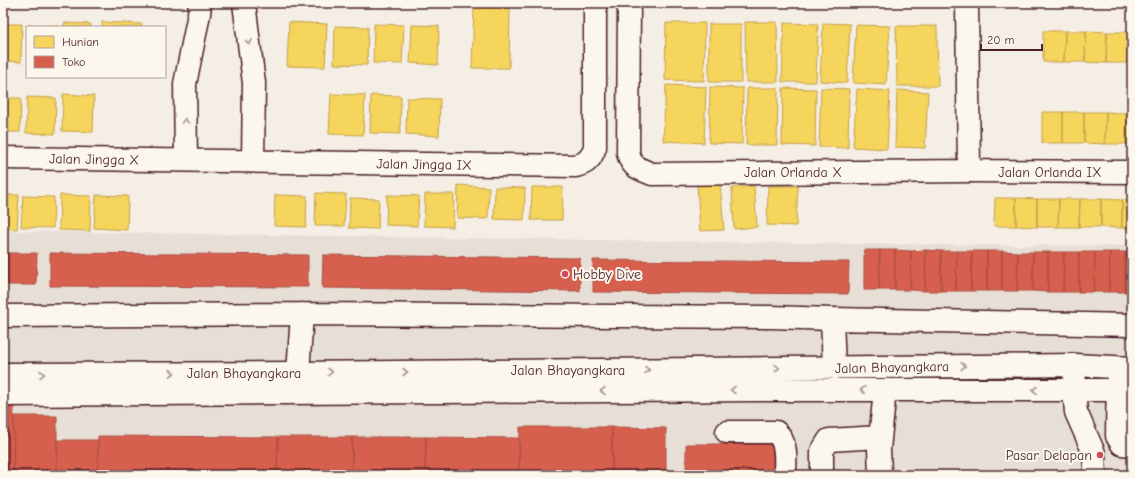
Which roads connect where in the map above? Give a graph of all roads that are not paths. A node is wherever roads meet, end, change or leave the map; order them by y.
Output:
1 (200, 3) edge
2 (244, 3) edge
3 (595, 3) edge
4 (629, 3) edge
5 (967, 3) edge
6 (3, 158) edge
7 (186, 160) junction
8 (253, 161) junction
9 (968, 171) junction
10 (1132, 172) edge
11 (302, 314) junction
12 (3, 316) edge
13 (832, 319) junction
14 (1132, 325) edge
15 (1075, 365) junction
16 (1119, 367) edge
17 (834, 368) junction
18 (298, 373) junction
19 (3, 374) edge
20 (885, 390) junction
21 (1074, 390) junction
22 (1119, 390) edge
23 (3, 395) edge
24 (727, 432) dead end
25 (880, 437) junction
26 (1132, 445) edge
27 (1094, 453) junction
28 (1132, 455) edge
29 (785, 475) edge
30 (822, 475) edge
31 (880, 475) edge
32 (1095, 475) edge

7 -> 1 main road
2 -> 8 main road
3 - 8 main road, Jalan Jingga IX
4 - 9 main road, Jalan Orlanda X
5 - 9 main road
6 - 7 main road, Jalan Jingga X
7 - 8 main road, Jalan Jingga IX
9 - 10 main road, Jalan Orlanda IX
11 - 12 main road
11 - 13 main road
11 - 18 main road
13 - 14 main road
13 - 17 main road
15 - 16 main road, Jalan Bhayangkara
17 -> 15 main road, Jalan Bhayangkara
15 - 21 main road
16 - 22 main road
18 -> 17 main road, Jalan Bhayangkara
19 -> 18 main road, Jalan Bhayangkara
21 -> 20 main road, Jalan Bhayangkara
20 -> 23 main road, Jalan Bhayangkara
20 - 25 main road
21 - 22 main road, Jalan Bhayangkara
21 - 27 main road
22 - 26 main road
22 - 27 main road
24 - 29 main road
25 - 30 main road
25 - 31 main road
27 - 28 main road
27 - 32 main road

